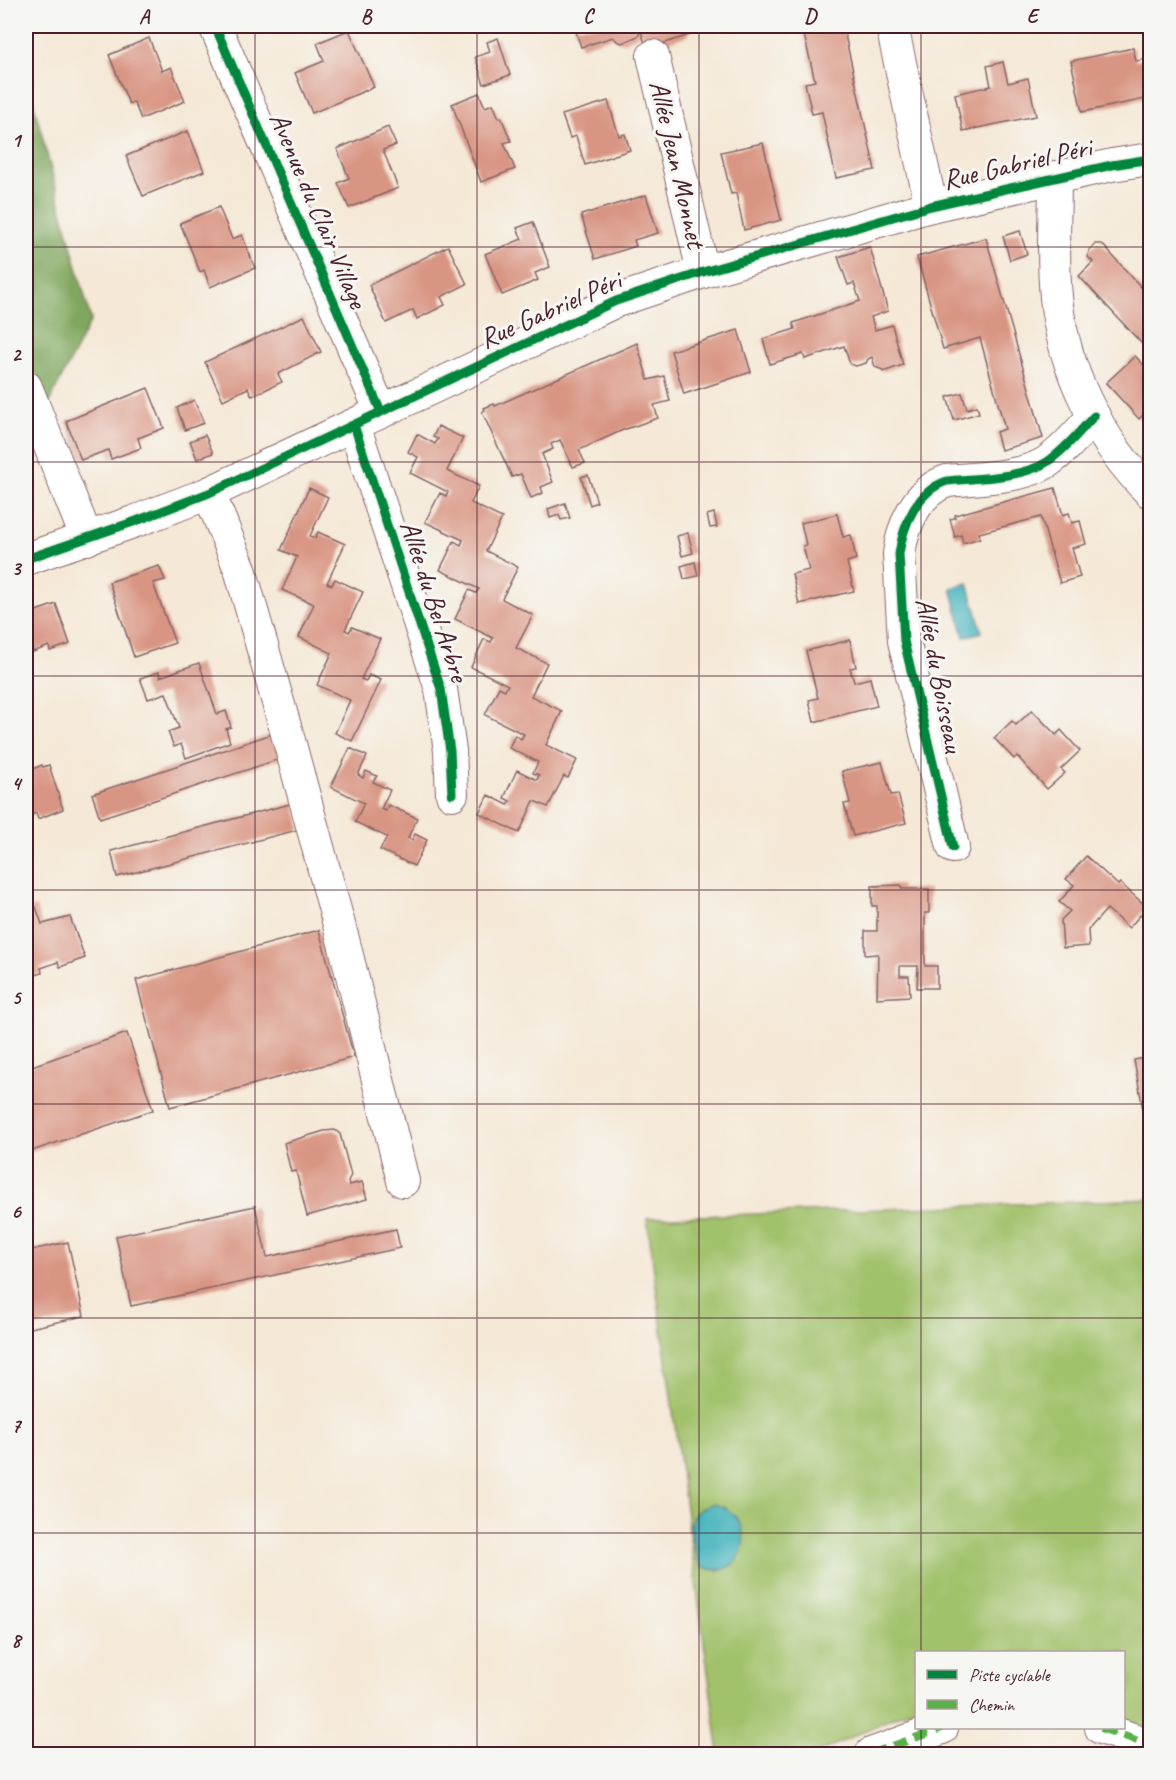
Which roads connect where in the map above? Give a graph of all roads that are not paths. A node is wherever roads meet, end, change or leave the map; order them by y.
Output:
1 (215, 26) edge
2 (892, 26) edge
3 (653, 56) dead end
4 (1150, 159) edge
5 (1055, 177) junction
6 (930, 206) junction
7 (703, 272) junction
8 (26, 387) edge
9 (1094, 416) junction
10 (368, 418) junction
11 (1150, 492) edge
12 (209, 493) junction
13 (87, 539) junction
14 (26, 559) edge
15 (452, 794) dead end
16 (953, 847) dead end
17 (403, 1181) dead end
18 (939, 1729) edge
19 (1104, 1729) edge
20 (1150, 1745) edge
21 (871, 1755) edge

1 - 10 street, Avenue du Clair Village
2 - 6 street
3 - 7 street, Allée Jean Monnet
4 - 5 street, Rue Gabriel Péri
5 - 6 street, Rue Gabriel Péri
5 - 9 street
6 - 7 street, Rue Gabriel Péri
7 - 10 street, Rue Gabriel Péri
8 - 13 street
9 - 11 street
9 - 16 street, Allée du Boisseau
10 - 12 street, Rue Gabriel Péri
10 - 15 street, Allée du Bel Arbre
12 - 13 street, Rue Gabriel Péri
12 - 17 street
13 - 14 street, Rue Gabriel Péri
18 - 21 street
19 - 20 street

